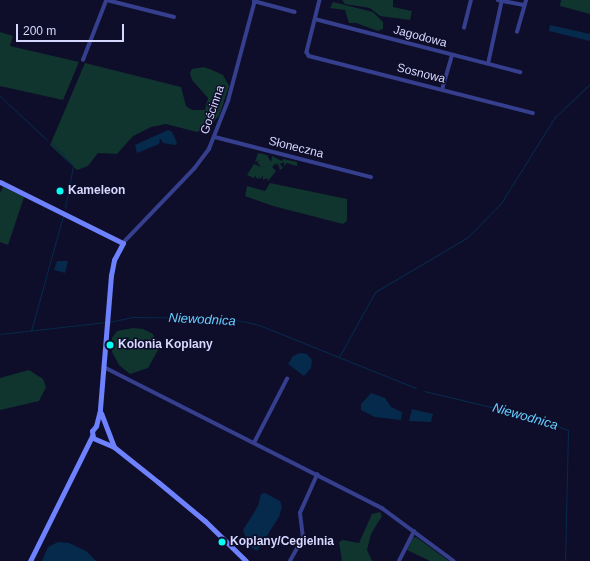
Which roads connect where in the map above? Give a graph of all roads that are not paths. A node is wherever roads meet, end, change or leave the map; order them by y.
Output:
1 (320, 0) edge
2 (471, 0) edge
3 (500, 0) edge
4 (526, 0) edge
5 (107, 1) edge
6 (255, 1) edge
7 (524, 5) junction
8 (295, 12) dead end
9 (174, 17) dead end
10 (315, 19) junction
11 (464, 28) dead end
12 (517, 32) dead end
13 (452, 56) junction
14 (83, 60) dead end
15 (488, 64) junction
16 (520, 72) dead end
17 (442, 90) junction
18 (533, 113) dead end
19 (215, 137) junction
20 (371, 177) dead end
21 (0, 182) edge
22 (123, 243) junction
23 (104, 367) junction
24 (287, 379) dead end
25 (100, 410) junction
26 (96, 426) junction
27 (106, 428) junction
28 (108, 435) junction
29 (92, 436) junction
30 (99, 441) junction
31 (254, 443) junction
32 (114, 447) junction
33 (84, 451) junction
34 (317, 475) junction
35 (414, 532) junction
36 (30, 561) edge
37 (246, 561) edge
38 (290, 561) edge
39 (399, 561) edge
40 (454, 561) edge

1 - 10 street
2 - 11 street
3 - 7 street
3 - 15 street
4 - 7 street
5 - 9 street
5 - 14 street
6 - 8 street
6 - 19 street, Gościnna
7 - 12 street
10 - 13 street, Jagodowa
10 - 17 street, Sosnowa
13 - 15 street, Jagodowa
13 - 17 street
15 - 16 street, Jagodowa
17 - 18 street, Sosnowa
19 - 20 street, Słoneczna
19 - 22 street, Gościnna
21 - 22 street
22 - 23 street
23 - 25 street
23 - 31 street
24 - 31 street
25 - 26 street
25 - 27 street
26 - 27 street
26 - 29 street
27 - 28 street
28 - 30 street
28 - 32 street
29 - 30 street
29 - 33 street
30 - 32 street
30 - 33 street
31 - 34 street
32 - 37 street
33 - 36 street
34 - 35 street
34 - 38 street
35 - 39 street
35 - 40 street

